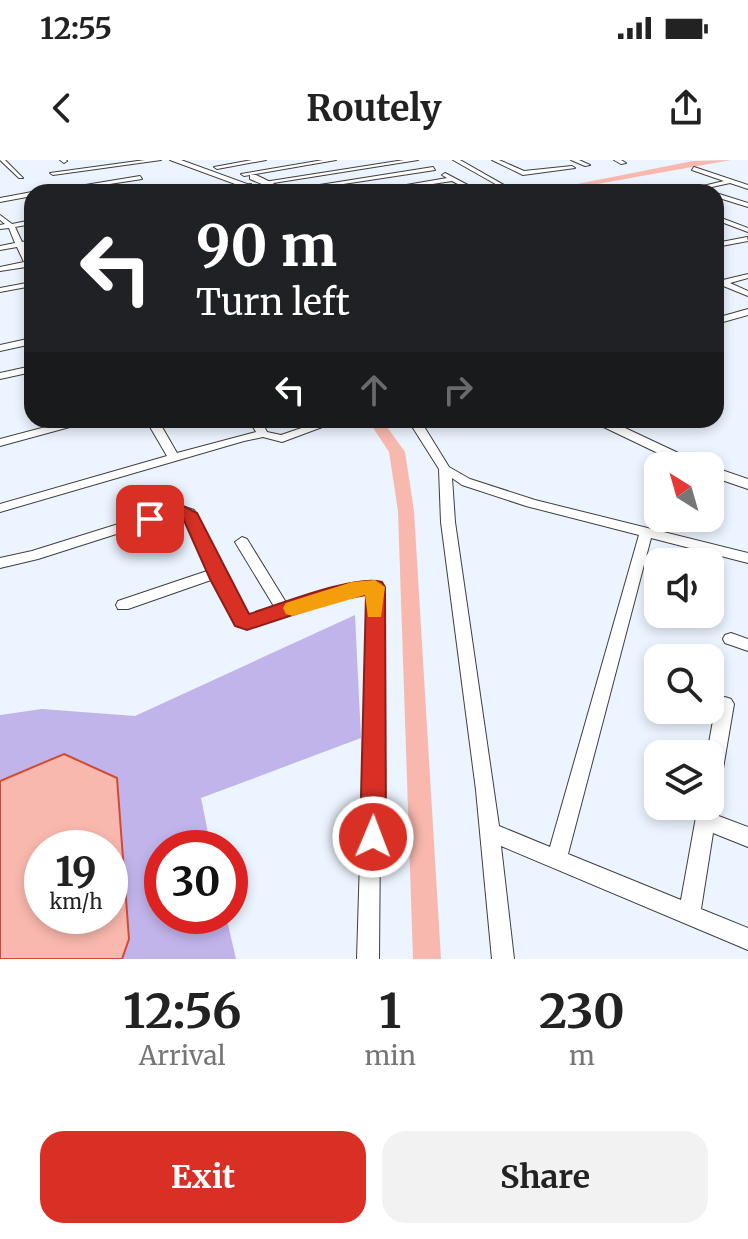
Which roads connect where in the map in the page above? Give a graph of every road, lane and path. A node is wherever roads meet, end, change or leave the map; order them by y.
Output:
1 (9, 160) edge
2 (158, 160) edge
3 (174, 160) edge
4 (186, 160) edge
5 (197, 160) edge
6 (263, 160) edge
7 (333, 160) edge
8 (416, 160) edge
9 (456, 160) edge
10 (495, 160) edge
11 (535, 160) edge
12 (2, 161) edge
13 (573, 164) edge
14 (587, 165) dead end
15 (217, 167) junction
16 (433, 169) junction
17 (694, 169) dead end
18 (556, 170) junction
19 (244, 174) junction
20 (21, 177) dead end
21 (748, 177) edge
22 (140, 178) dead end
23 (453, 179) junction
24 (730, 181) junction
25 (267, 182) junction
26 (64, 184) edge
27 (105, 184) edge
28 (246, 184) edge
29 (257, 184) edge
30 (270, 184) edge
31 (334, 184) edge
32 (421, 184) edge
33 (463, 184) edge
34 (499, 184) edge
35 (715, 184) edge
36 (748, 187) edge
37 (24, 196) edge
38 (724, 198) edge
39 (0, 200) edge
40 (748, 205) edge
41 (0, 217) edge
42 (724, 221) edge
43 (24, 224) edge
44 (11, 226) junction
45 (0, 227) edge
46 (748, 230) edge
47 (747, 239) edge
48 (724, 243) edge
49 (24, 244) edge
50 (19, 245) junction
51 (0, 248) edge
52 (24, 255) edge
53 (24, 268) edge
54 (0, 269) edge
55 (748, 276) edge
56 (724, 281) edge
57 (724, 284) edge
58 (24, 286) edge
59 (0, 290) edge
60 (748, 294) edge
61 (748, 312) edge
62 (724, 319) edge
63 (24, 343) edge
64 (0, 348) edge
65 (24, 371) edge
66 (0, 376) edge
67 (55, 428) edge
68 (157, 428) edge
69 (260, 428) edge
70 (313, 428) edge
71 (419, 428) edge
72 (614, 428) edge
73 (263, 434) junction
74 (0, 443) edge
75 (667, 452) edge
76 (174, 458) junction
77 (445, 469) junction
78 (724, 476) edge
79 (748, 484) edge
80 (0, 508) edge
81 (644, 531) edge
82 (646, 532) joint
83 (242, 542) dead end
84 (748, 558) edge
85 (0, 563) edge
86 (216, 573) junction
87 (123, 605) dead end
88 (284, 611) junction
89 (731, 639) dead end
90 (748, 645) edge
91 (725, 704) dead end
92 (719, 740) edge
93 (705, 820) edge
94 (718, 820) edge
95 (490, 832) junction
96 (748, 837) edge
97 (557, 859) junction
98 (689, 914) junction
99 (748, 939) edge
100 (368, 959) edge
101 (503, 959) edge

1 - 12 street
2 - 26 street
3 - 28 street
4 - 29 street
5 - 15 street
6 - 15 street
7 - 19 street
8 - 16 street
8 - 25 street
9 - 34 street
10 - 18 street
11 - 18 street
12 - 20 street
13 - 14 street
13 - 18 street
15 - 19 street
16 - 23 street
16 - 31 street
17 - 24 street
19 - 25 street
21 - 24 street
22 - 27 street
23 - 32 street
23 - 33 street
24 - 35 street
24 - 36 street
25 - 30 street
37 - 39 street
38 - 40 street
41 - 44 street
42 - 46 street
43 - 44 street
44 - 45 street
44 - 50 street
47 - 48 street
49 - 50 street
50 - 51 street
50 - 52 street
53 - 54 street
55 - 56 street
57 - 60 street
58 - 59 street
61 - 62 street
63 - 64 street
65 - 66 street
67 - 74 street
68 - 76 street
69 - 73 street
70 - 73 street
71 - 77 street
72 - 75 street
73 - 76 street
76 - 80 street
77 - 81 street
77 - 95 street
78 - 79 street
82 - 84 street
82 - 97 street
83 - 88 street
85 - 86 street
86 - 87 street
86 - 88 street
88 - 100 street
89 - 90 street
91 - 92 street
93 - 98 street
94 - 96 street
95 - 97 street
95 - 101 street
97 - 98 street
98 - 99 street

